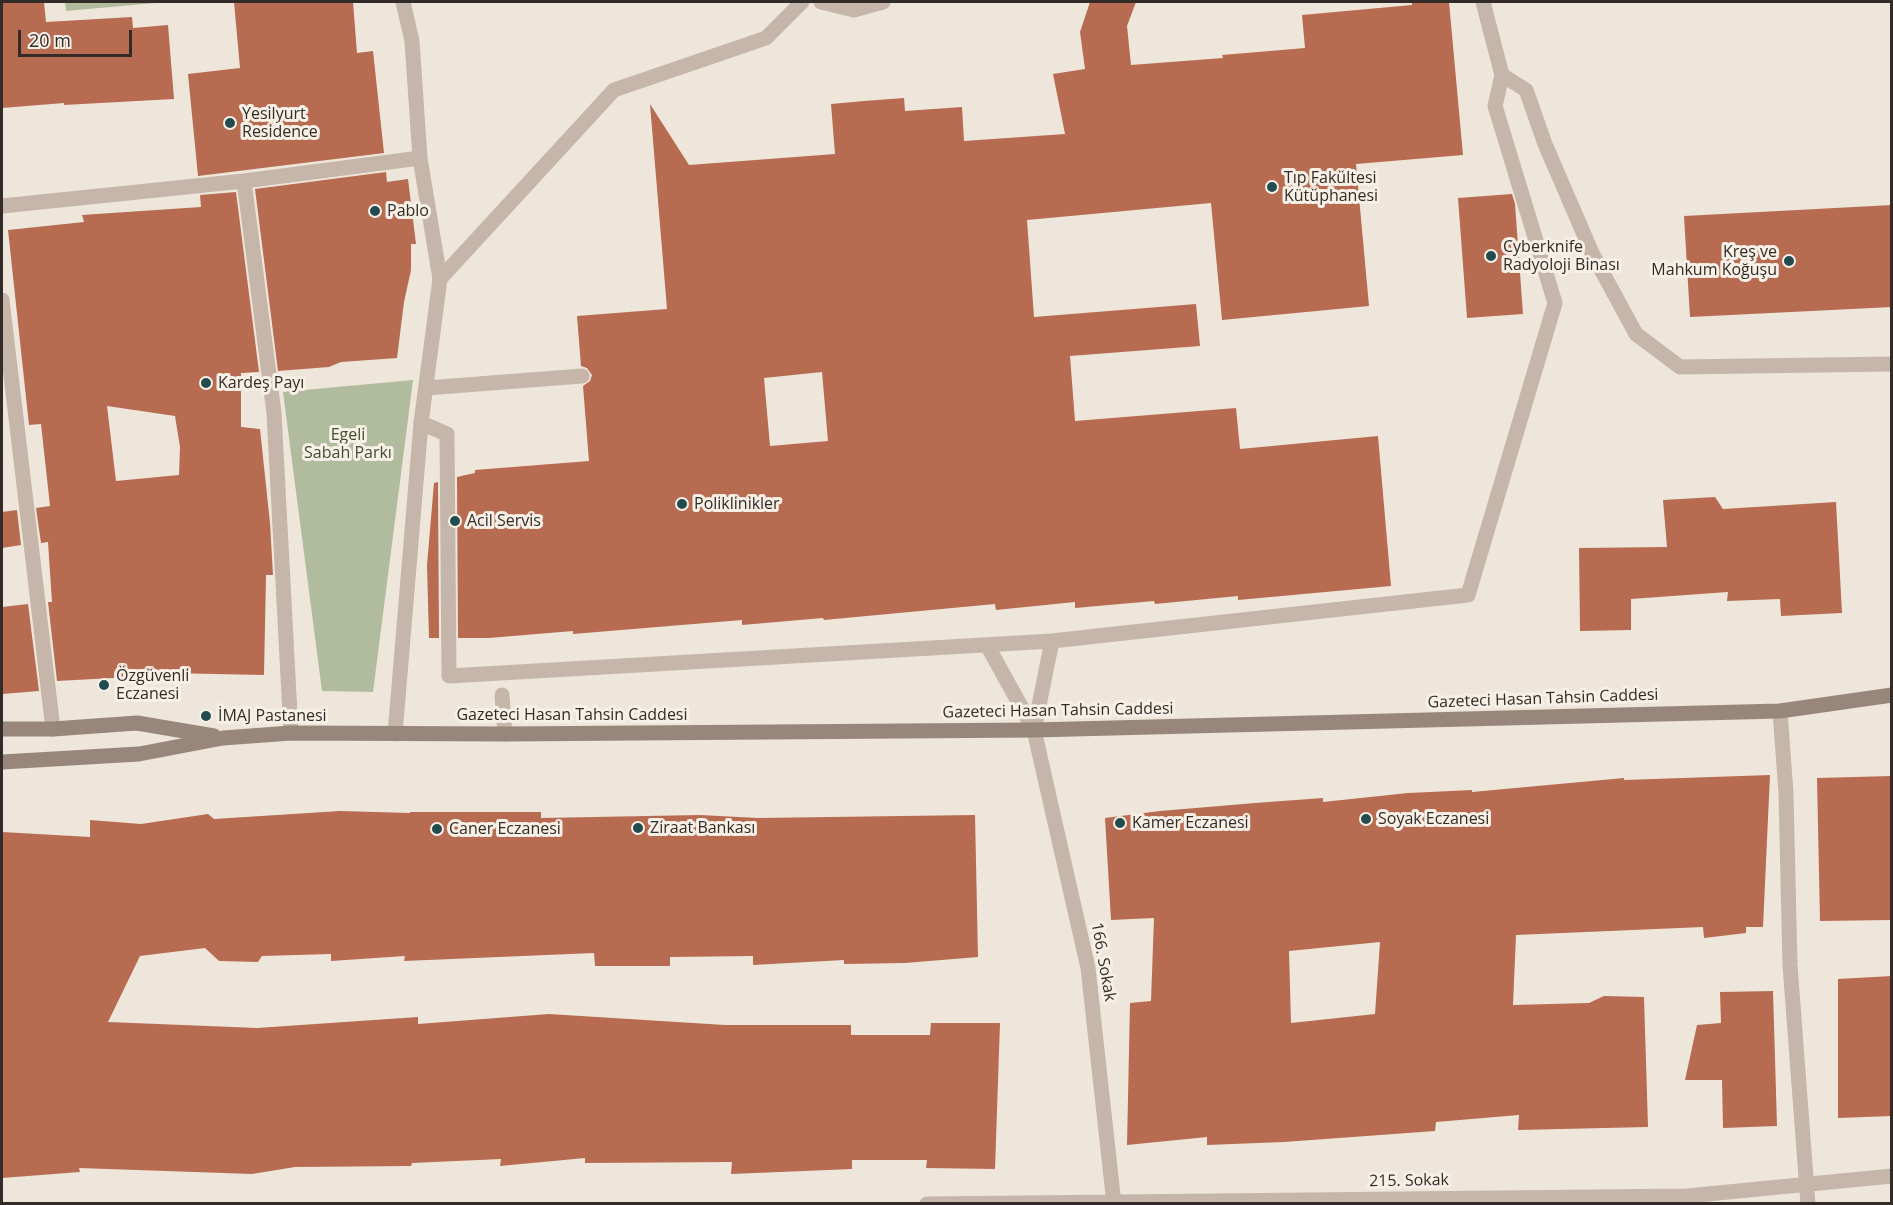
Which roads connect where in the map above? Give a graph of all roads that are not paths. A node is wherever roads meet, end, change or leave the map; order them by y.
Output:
1 (404, 2) edge
2 (802, 2) edge
3 (821, 2) edge
4 (882, 2) edge
5 (1484, 2) edge
6 (1502, 75) junction
7 (420, 158) junction
8 (244, 181) junction
9 (2, 206) edge
10 (440, 279) junction
11 (2, 300) edge
12 (1892, 364) edge
13 (582, 376) dead end
14 (426, 388) junction
15 (421, 423) junction
16 (1052, 641) junction
17 (987, 645) junction
18 (502, 694) dead end
19 (1892, 695) edge
20 (1780, 711) junction
21 (2, 729) edge
22 (53, 729) junction
23 (1034, 730) junction
24 (291, 733) junction
25 (395, 734) junction
26 (505, 734) junction
27 (223, 738) junction
28 (2, 762) edge
29 (1892, 1176) edge
30 (1807, 1184) junction
31 (927, 1203) edge
32 (1114, 1203) edge
33 (1808, 1203) edge

1 - 7 street
2 - 10 street
3 - 4 street
5 - 6 street
6 - 12 street
6 - 16 street
7 - 8 street
7 - 10 street
8 - 9 street
8 - 24 street
10 - 14 street
11 - 22 street
13 - 14 street
14 - 15 street
15 - 17 street
15 - 25 street
16 - 17 street
16 - 23 street
17 - 23 street
18 - 26 street
19 - 20 main road, Gazeteci Hasan Tahsin Caddesi
20 - 23 main road, Gazeteci Hasan Tahsin Caddesi
20 - 30 street
21 - 22 main road, Gazeteci Hasan Tahsin Caddesi
22 - 27 main road, Gazeteci Hasan Tahsin Caddesi
23 - 26 main road, Gazeteci Hasan Tahsin Caddesi
23 - 32 street, 166. Sokak
24 - 25 main road, Gazeteci Hasan Tahsin Caddesi
24 - 27 main road, Gazeteci Hasan Tahsin Caddesi
25 - 26 main road, Gazeteci Hasan Tahsin Caddesi
27 - 28 main road, Gazeteci Hasan Tahsin Caddesi
29 - 30 street, 215. Sokak
30 - 32 street, 215. Sokak
30 - 33 street
31 - 32 street, 215. Sokak

